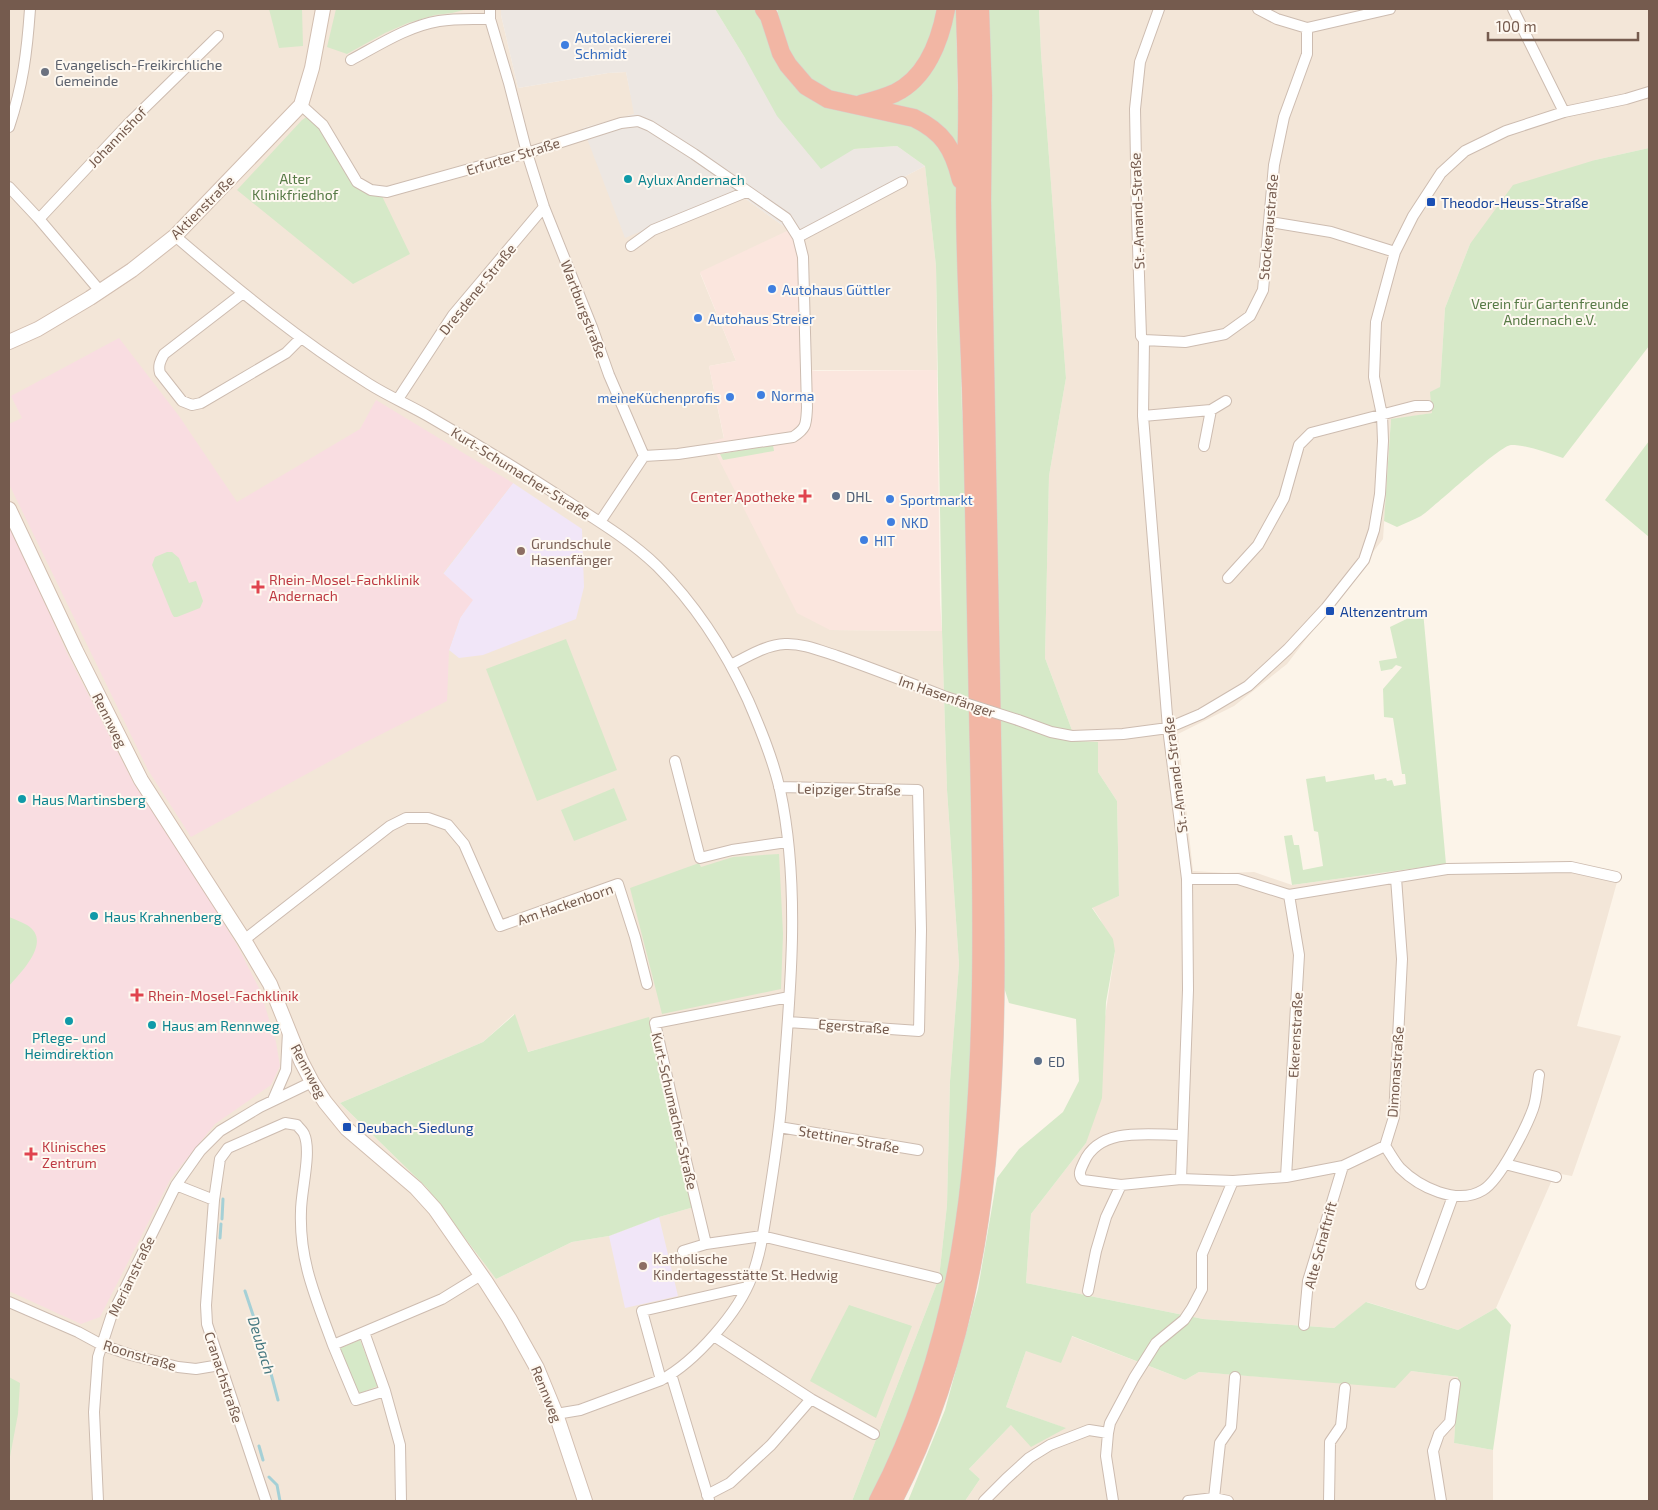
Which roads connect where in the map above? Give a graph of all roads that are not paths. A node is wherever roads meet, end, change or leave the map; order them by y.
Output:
1 (30, 9) edge
2 (946, 9) edge
3 (965, 9) edge
4 (980, 9) edge
5 (1159, 9) edge
6 (1258, 9) edge
7 (1390, 9) edge
8 (1513, 9) edge
9 (321, 10) edge
10 (767, 11) edge
11 (490, 14) edge
12 (1307, 28) junction
13 (218, 36) dead end
14 (351, 60) dead end
15 (1649, 92) edge
16 (301, 105) junction
17 (858, 105) junction
18 (1564, 112) junction
19 (9, 127) edge
20 (527, 153) junction
21 (902, 182) dead end
22 (9, 187) edge
23 (746, 192) junction
24 (965, 200) junction
25 (544, 207) junction
26 (39, 219) junction
27 (1270, 222) junction
28 (175, 236) junction
29 (798, 237) junction
30 (631, 246) dead end
31 (1395, 252) junction
32 (100, 291) junction
33 (243, 293) junction
34 (300, 339) junction
35 (1144, 340) junction
36 (9, 342) edge
37 (398, 399) junction
38 (1226, 401) dead end
39 (1428, 406) dead end
40 (1211, 410) junction
41 (1382, 415) junction
42 (1143, 416) junction
43 (1204, 446) dead end
44 (644, 456) junction
45 (9, 509) edge
46 (600, 522) junction
47 (1228, 578) dead end
48 (731, 664) junction
49 (1168, 728) junction
50 (675, 760) dead end
51 (780, 787) junction
52 (787, 842) junction
53 (1616, 877) dead end
54 (1396, 878) junction
55 (1188, 879) junction
56 (1289, 894) junction
57 (244, 940) junction
58 (647, 984) dead end
59 (789, 997) junction
60 (788, 1022) junction
61 (288, 1029) junction
62 (919, 1031) joint
63 (1539, 1075) dead end
64 (312, 1082) junction
65 (273, 1100) junction
66 (779, 1126) junction
67 (1182, 1135) junction
68 (1385, 1146) junction
69 (918, 1150) dead end
70 (1505, 1164) junction
71 (1343, 1166) junction
72 (1286, 1177) junction
73 (1556, 1178) dead end
74 (1181, 1180) junction
75 (1233, 1181) junction
76 (176, 1185) junction
77 (1121, 1185) junction
78 (1454, 1196) junction
79 (214, 1200) junction
80 (762, 1236) junction
81 (706, 1244) junction
82 (683, 1251) dead end
83 (481, 1275) junction
84 (937, 1278) dead end
85 (1421, 1284) dead end
86 (746, 1288) junction
87 (1088, 1291) dead end
88 (9, 1302) edge
89 (1304, 1325) dead end
90 (364, 1332) junction
91 (714, 1336) junction
92 (102, 1345) junction
93 (333, 1345) junction
94 (220, 1365) junction
95 (672, 1374) junction
96 (1235, 1377) dead end
97 (661, 1380) junction
98 (1455, 1384) dead end
99 (1345, 1388) dead end
100 (385, 1390) junction
101 (812, 1399) junction
102 (556, 1414) junction
103 (1108, 1433) junction
104 (874, 1434) dead end
105 (708, 1498) edge
106 (1214, 1498) junction
107 (988, 1500) edge
108 (98, 1501) edge
109 (266, 1501) edge
110 (401, 1501) edge
111 (585, 1501) edge
112 (878, 1501) edge
113 (893, 1501) edge
114 (1113, 1501) edge
115 (1188, 1501) edge
116 (1228, 1501) edge
117 (1329, 1501) edge
118 (1441, 1501) edge

1 - 19 street
2 - 17 highway
3 - 24 highway
4 - 113 highway
5 - 35 street, St.-Amand-Straße
6 - 12 street
7 - 12 street
8 - 18 street
9 - 16 street, Aktienstraße
10 - 17 highway
11 - 14 street
11 - 20 street, Wartburgstraße
12 - 27 street, Stockeraustraße
13 - 26 street, Johannishof
15 - 18 street
16 - 20 street, Erfurter Straße
16 - 28 street, Aktienstraße
17 - 24 highway
18 - 31 street
20 - 23 street, Erfurter Straße
20 - 25 street, Wartburgstraße
21 - 29 street
22 - 26 street
23 - 29 street, Erfurter Straße
23 - 30 street
24 - 112 highway
25 - 37 street, Dresdener Straße
25 - 44 street, Wartburgstraße
26 - 32 street
27 - 31 street
27 - 35 street, Stockeraustraße
28 - 32 street, Aktienstraße
28 - 33 street, Kurt-Schumacher-Straße
29 - 44 street, Erfurter Straße
31 - 41 street
32 - 36 street, Aktienstraße
33 - 34 street, Kurt-Schumacher-Straße
33 - 34 street
34 - 37 street, Kurt-Schumacher-Straße
35 - 42 street, St.-Amand-Straße
37 - 46 street, Kurt-Schumacher-Straße
38 - 40 street
39 - 41 street
40 - 42 street
40 - 43 street
41 - 47 street
41 - 49 street
42 - 49 street, St.-Amand-Straße
44 - 46 street
45 - 57 street, Rennweg
46 - 48 street, Kurt-Schumacher-Straße
48 - 49 street, Im Hasenfänger, bridge
48 - 51 street, Kurt-Schumacher-Straße
49 - 55 street, St.-Amand-Straße
50 - 52 street
51 - 52 street, Kurt-Schumacher-Straße
51 - 62 street, Leipziger Straße
52 - 59 street, Kurt-Schumacher-Straße
53 - 54 street
54 - 56 street
54 - 68 street, Dimonastraße
55 - 56 street
55 - 67 street, St.-Amand-Straße
56 - 72 street, Ekerenstraße
57 - 58 street, Am Hackenborn
57 - 61 street, Rennweg
59 - 60 street, Kurt-Schumacher-Straße
59 - 81 street, Kurt-Schumacher-Straße
60 - 62 street, Egerstraße
60 - 66 street, Kurt-Schumacher-Straße
61 - 64 street, Rennweg
61 - 65 street
63 - 70 street
64 - 65 street, Merianstraße
64 - 83 street, Rennweg
65 - 76 street, Merianstraße
66 - 69 street, Stettiner Straße
66 - 80 street, Kurt-Schumacher-Straße
67 - 74 street, St.-Amand-Straße
67 - 77 street
68 - 71 street
68 - 78 street
70 - 73 street
70 - 78 street
71 - 72 street
71 - 89 street, Alte Schaftrift
72 - 75 street
74 - 75 street
74 - 77 street
75 - 103 street
76 - 79 street
76 - 92 street, Merianstraße
77 - 87 street
78 - 85 street
79 - 93 street, Cranachstraße
79 - 94 street, Cranachstraße
80 - 81 street
80 - 84 street
80 - 86 street, Kurt-Schumacher-Straße
81 - 82 street
83 - 90 street
83 - 102 street, Rennweg
86 - 91 street, Kurt-Schumacher-Straße
86 - 97 street
88 - 92 street, Roonstraße
90 - 93 street
90 - 100 street
91 - 95 street, Kurt-Schumacher-Straße
91 - 101 street
92 - 94 street, Roonstraße
92 - 108 street, Merianstraße
93 - 100 street
94 - 109 street, Cranachstraße
95 - 97 street, Kurt-Schumacher-Straße
95 - 105 street
96 - 106 street
97 - 102 street, Kurt-Schumacher-Straße
98 - 118 street
99 - 117 street
100 - 110 street
101 - 104 street
101 - 105 street
102 - 111 street, Rennweg
103 - 107 street
103 - 114 street
106 - 115 street
106 - 116 street

